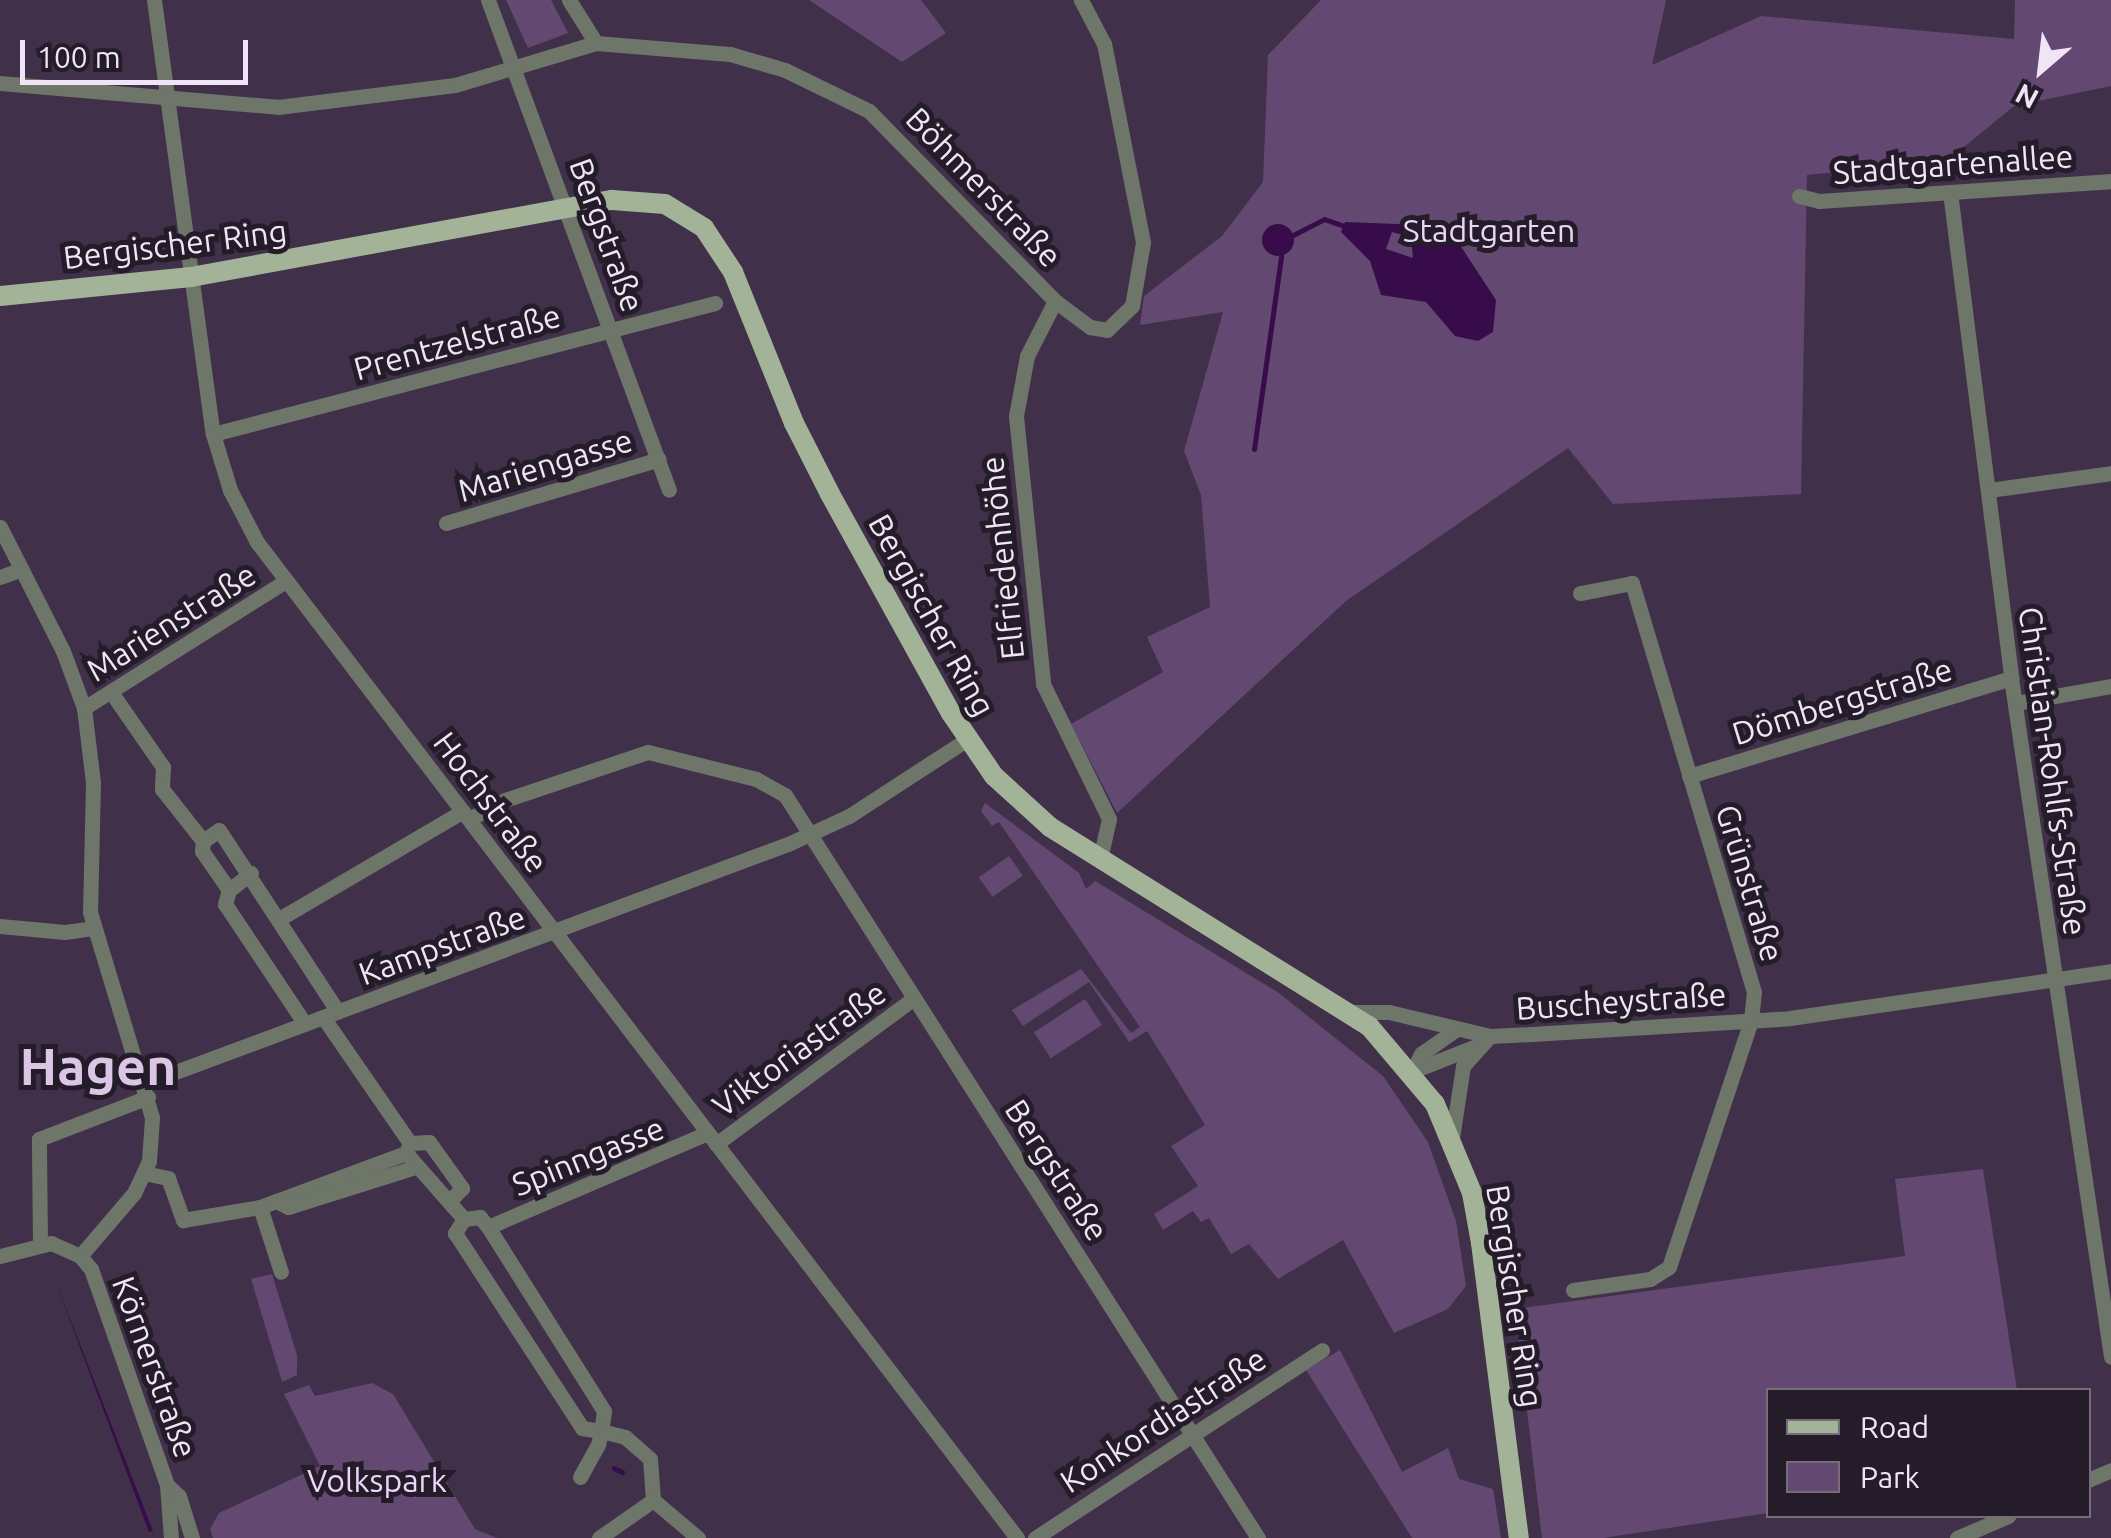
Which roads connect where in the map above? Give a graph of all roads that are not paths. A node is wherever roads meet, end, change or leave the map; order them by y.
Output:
1 (154, 0) edge
2 (488, 0) edge
3 (570, 0) edge
4 (1081, 0) edge
5 (596, 43) junction
6 (517, 66) junction
7 (0, 83) edge
8 (169, 98) junction
9 (2111, 181) edge
10 (1950, 192) junction
11 (1799, 196) dead end
12 (568, 208) junction
13 (191, 276) junction
14 (0, 296) edge
15 (1055, 301) junction
16 (715, 304) dead end
17 (612, 330) junction
18 (213, 434) junction
19 (659, 459) junction
20 (2111, 473) edge
21 (669, 490) dead end
22 (1990, 490) junction
23 (446, 523) dead end
24 (0, 527) edge
25 (22, 569) junction
26 (0, 577) edge
27 (286, 582) junction
28 (1580, 593) dead end
29 (2011, 678) junction
30 (2111, 686) edge
31 (111, 692) junction
32 (2016, 703) junction
33 (84, 708) junction
34 (966, 740) junction
35 (1688, 776) junction
36 (466, 815) junction
37 (813, 832) junction
38 (203, 840) junction
39 (1100, 859) junction
40 (251, 873) junction
41 (229, 890) junction
42 (279, 919) junction
43 (0, 926) edge
44 (93, 928) junction
45 (555, 932) junction
46 (290, 935) junction
47 (260, 954) junction
48 (2111, 972) edge
49 (2054, 982) junction
50 (914, 998) junction
51 (1350, 1012) junction
52 (330, 1015) junction
53 (1752, 1020) junction
54 (305, 1024) junction
55 (1455, 1030) junction
56 (1490, 1036) junction
57 (1474, 1047) junction
58 (1413, 1071) junction
59 (146, 1091) junction
60 (1452, 1138) junction
61 (712, 1139) junction
62 (408, 1148) junction
63 (416, 1167) junction
64 (144, 1173) junction
65 (451, 1200) junction
66 (268, 1204) junction
67 (464, 1219) junction
68 (488, 1228) junction
69 (40, 1243) junction
70 (0, 1256) edge
71 (80, 1256) junction
72 (281, 1272) dead end
73 (1573, 1290) dead end
74 (542, 1307) junction
75 (516, 1323) junction
76 (1322, 1350) dead end
77 (2111, 1357) edge
78 (601, 1432) junction
79 (1191, 1432) junction
80 (580, 1477) dead end
81 (168, 1485) junction
82 (654, 1500) junction
83 (2004, 1518) edge
84 (1962, 1537) edge
85 (171, 1538) edge
86 (192, 1538) edge
87 (598, 1538) edge
88 (698, 1538) edge
89 (1017, 1538) edge
90 (1035, 1538) edge
91 (1258, 1538) edge
92 (1520, 1538) edge

1 - 8 street, Hochstraße
2 - 6 street, Bergstraße
3 - 5 street
4 - 15 street, Böhmerstraße
5 - 6 street, Böhmerstraße
5 - 15 street, Böhmerstraße
6 - 8 street, Böhmerstraße
6 - 12 street, Bergstraße
7 - 8 street, Böhmerstraße
8 - 13 street, Hochstraße
9 - 10 street, Stadtgartenallee
10 - 11 street, Stadtgartenallee
10 - 22 street, Christian-Rohlfs-Straße
12 - 13 main road, Bergischer Ring
12 - 17 street, Bergstraße
12 - 34 main road, Bergischer Ring
13 - 14 main road, Bergischer Ring
13 - 18 street, Hochstraße
15 - 39 street, Elfriedenhöhe
16 - 17 street, Prentzelstraße
17 - 18 street, Prentzelstraße
17 - 19 street, Bergstraße
18 - 27 street, Hochstraße
19 - 21 street, Bergstraße
19 - 23 street, Mariengasse
20 - 22 street
22 - 29 street, Christian-Rohlfs-Straße
24 - 25 street
25 - 26 street
25 - 33 street
27 - 31 street, Marienstraße
27 - 36 street, Hochstraße
28 - 35 street, Grünstraße
29 - 32 street, Christian-Rohlfs-Straße
29 - 35 street, Dömbergstraße
30 - 32 street
31 - 33 street, Marienstraße
31 - 38 street
32 - 49 street, Christian-Rohlfs-Straße
33 - 44 street
34 - 37 street, Kampstraße
34 - 39 main road, Bergischer Ring
35 - 53 street, Grünstraße
36 - 37 street, Bergstraße
36 - 42 street
36 - 45 street, Hochstraße
37 - 45 street, Kampstraße
37 - 50 street, Bergstraße
38 - 40 street
38 - 41 street
39 - 51 main road, Bergischer Ring
40 - 41 street
40 - 42 street
41 - 47 street
42 - 46 street
43 - 44 street
44 - 59 street
45 - 52 street, Kampstraße
45 - 61 street, Hochstraße
46 - 47 street
46 - 52 street
47 - 54 street
48 - 49 street, Buscheystraße
49 - 53 street, Buscheystraße
49 - 77 street, Christian-Rohlfs-Straße
50 - 61 street, Viktoriastraße
50 - 79 street, Bergstraße
51 - 55 street, Buscheystraße
51 - 58 main road, Bergischer Ring
52 - 54 street, Kampstraße
52 - 62 street
53 - 56 street, Buscheystraße
53 - 73 street, Grünstraße
54 - 59 street, Kampstraße
55 - 56 street, Buscheystraße
55 - 58 street
56 - 57 street, Buscheystraße
57 - 58 street, Buscheystraße
57 - 60 street, Buscheystraße
58 - 60 main road, Bergischer Ring
59 - 64 street
59 - 69 street, Kampstraße
60 - 92 main road, Bergischer Ring
61 - 68 street, Spinngasse
61 - 89 street, Hochstraße
62 - 63 street
62 - 65 street
62 - 66 street
63 - 65 street
63 - 66 street
64 - 66 street
64 - 71 street
65 - 67 street
66 - 72 street
67 - 68 street
67 - 75 street
68 - 74 street
69 - 70 street
69 - 71 street, Körnerstraße
71 - 81 street, Körnerstraße
74 - 75 street
74 - 78 street
75 - 78 street
76 - 79 street, Konkordiastraße
78 - 80 street
78 - 82 street
79 - 90 street, Konkordiastraße
79 - 91 street, Bergstraße
81 - 85 street, Körnerstraße
81 - 86 street, Körnerstraße
82 - 87 street
82 - 88 street
83 - 84 street

